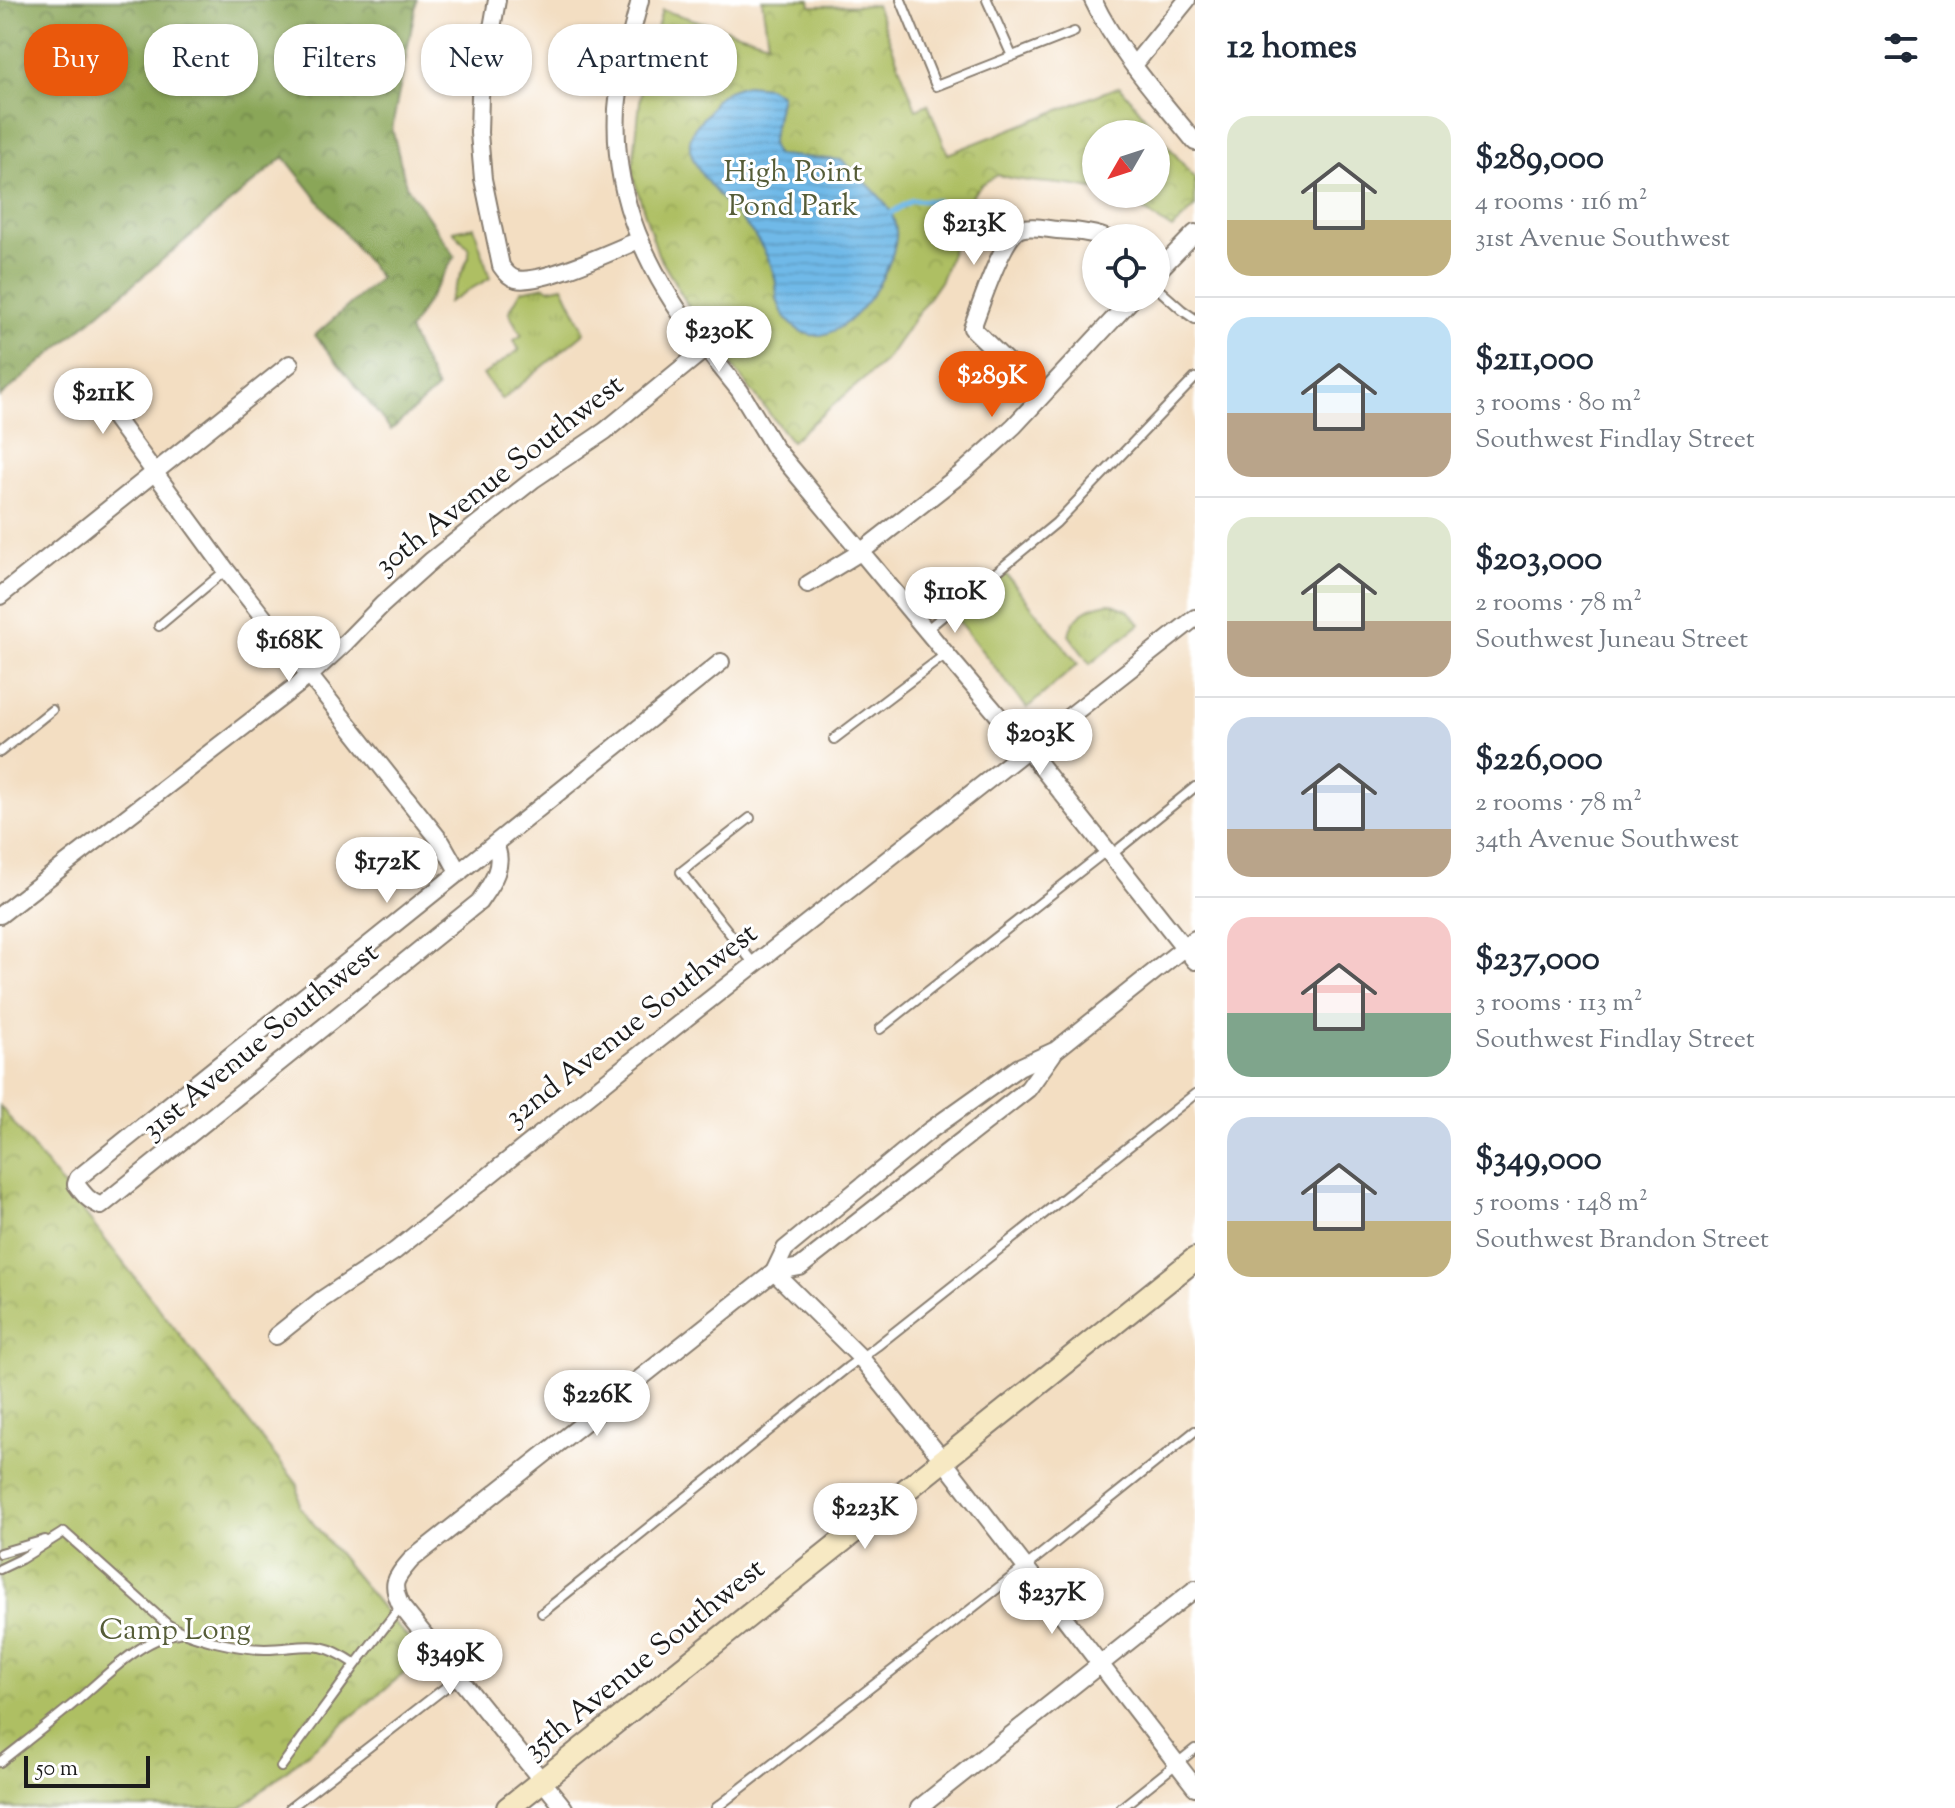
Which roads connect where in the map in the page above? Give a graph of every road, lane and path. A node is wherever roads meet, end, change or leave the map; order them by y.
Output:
1 (497, 0) edge
2 (640, 0) edge
3 (901, 0) edge
4 (987, 0) edge
5 (1093, 0) edge
6 (1187, 0) edge
7 (1074, 32) dead end
8 (1012, 56) junction
9 (1134, 65) junction
10 (1195, 142) edge
11 (1082, 232) edge
12 (1195, 233) edge
13 (639, 240) junction
14 (1170, 259) edge
15 (1170, 298) edge
16 (1120, 312) edge
17 (1195, 319) edge
18 (704, 351) junction
19 (290, 364) dead end
20 (1195, 378) edge
21 (87, 380) dead end
22 (1041, 395) junction
23 (154, 473) junction
24 (862, 551) junction
25 (226, 570) junction
26 (808, 584) dead end
27 (0, 596) edge
28 (1195, 618) edge
29 (159, 626) dead end
30 (926, 630) junction
31 (946, 654) junction
32 (721, 662) dead end
33 (309, 676) junction
34 (52, 710) dead end
35 (834, 739) dead end
36 (1028, 749) junction
37 (0, 752) edge
38 (1195, 787) edge
39 (750, 818) dead end
40 (494, 844) junction
41 (1108, 853) junction
42 (459, 873) junction
43 (0, 915) edge
44 (1189, 943) edge
45 (1195, 961) edge
46 (754, 964) junction
47 (880, 1029) dead end
48 (1056, 1050) junction
49 (1195, 1094) edge
50 (1195, 1259) edge
51 (774, 1272) junction
52 (276, 1336) dead end
53 (861, 1358) junction
54 (1195, 1431) edge
55 (942, 1459) junction
56 (64, 1532) junction
57 (0, 1553) edge
58 (1025, 1567) junction
59 (0, 1569) edge
60 (1195, 1589) edge
61 (398, 1599) junction
62 (542, 1613) dead end
63 (180, 1633) junction
64 (356, 1664) junction
65 (1100, 1665) junction
66 (459, 1677) junction
67 (1195, 1749) edge
68 (0, 1762) edge
69 (1176, 1764) junction
70 (281, 1767) dead end
71 (542, 1781) junction
72 (1195, 1787) edge
73 (290, 1808) edge
74 (508, 1808) edge
75 (564, 1808) edge
76 (716, 1808) edge
77 (919, 1808) edge
78 (1121, 1808) edge

1 - 13 street
2 - 13 street
3 - 8 lane
4 - 8 lane
5 - 9 street
6 - 9 street
7 - 8 lane
9 - 10 street
11 - 22 street
12 - 14 street
13 - 18 street
15 - 17 lane
16 - 22 street
18 - 24 street
18 - 33 street, 30th Avenue Southwest
19 - 23 street
20 - 30 lane
21 - 23 street
22 - 24 street
23 - 25 street
23 - 27 street
24 - 26 street
24 - 30 street
25 - 29 lane
25 - 33 street
28 - 36 street, 32nd Avenue Southwest
30 - 31 street
31 - 35 lane
31 - 36 street
32 - 40 street, 31st Avenue Southwest
33 - 42 street
33 - 43 street, 30th Avenue Southwest
34 - 37 lane
36 - 41 street
36 - 46 street, 32nd Avenue Southwest
38 - 41 lane
39 - 46 lane
40 - 42 street, 31st Avenue Southwest
40 - 42 street, 31st Avenue Southwest
41 - 44 street
41 - 47 lane
44 - 45 street
44 - 48 street
46 - 52 street, 32nd Avenue Southwest
48 - 51 street
48 - 51 street
49 - 53 lane
50 - 55 main road, 35th Avenue Southwest
51 - 53 street
51 - 61 street
53 - 55 street
53 - 62 lane
54 - 58 lane
55 - 58 street
55 - 71 main road, 35th Avenue Southwest
56 - 57 lane
56 - 59 lane
56 - 63 lane
58 - 65 street
58 - 76 lane
60 - 65 street
61 - 64 lane
61 - 66 street
63 - 64 lane
63 - 68 lane
64 - 70 lane
65 - 69 street
65 - 77 street
66 - 71 street
66 - 73 lane
67 - 69 lane
69 - 72 street
69 - 78 lane
71 - 74 main road, 35th Avenue Southwest
71 - 75 street

